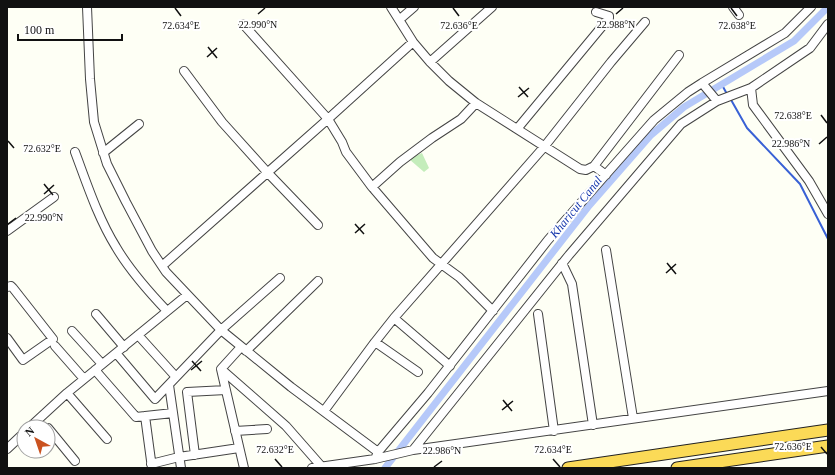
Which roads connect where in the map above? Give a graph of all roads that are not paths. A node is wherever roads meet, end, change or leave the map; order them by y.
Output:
1 (87, 7) edge
2 (391, 7) edge
3 (414, 7) edge
4 (492, 7) edge
5 (733, 7) edge
6 (811, 7) edge
7 (596, 12) dead end
8 (739, 15) dead end
9 (399, 20) junction
10 (645, 22) dead end
11 (243, 24) dead end
12 (828, 24) edge
13 (413, 42) junction
14 (680, 55) dead end
15 (430, 62) junction
16 (184, 71) dead end
17 (702, 83) junction
18 (751, 88) junction
19 (718, 101) junction
20 (476, 103) junction
21 (328, 119) junction
22 (139, 124) dead end
23 (517, 129) junction
24 (544, 147) junction
25 (75, 152) dead end
26 (103, 153) junction
27 (594, 166) junction
28 (267, 172) junction
29 (606, 175) junction
30 (372, 187) junction
31 (54, 197) dead end
32 (828, 214) edge
33 (318, 225) dead end
34 (7, 231) edge
35 (606, 250) dead end
36 (442, 264) junction
37 (562, 264) junction
38 (162, 266) junction
39 (280, 278) dead end
40 (318, 281) dead end
41 (7, 287) edge
42 (187, 295) junction
43 (167, 311) junction
44 (493, 311) junction
45 (96, 314) dead end
46 (538, 314) dead end
47 (394, 318) junction
48 (221, 330) junction
49 (72, 331) dead end
50 (138, 335) junction
51 (7, 338) edge
52 (375, 342) junction
53 (55, 346) dead end
54 (124, 347) junction
55 (244, 349) junction
56 (116, 353) junction
57 (450, 366) junction
58 (99, 367) junction
59 (221, 369) junction
60 (418, 372) dead end
61 (176, 377) junction
62 (84, 379) junction
63 (169, 385) junction
64 (226, 390) junction
65 (828, 390) edge
66 (67, 393) junction
67 (324, 411) junction
68 (173, 412) junction
69 (145, 416) junction
70 (40, 418) edge
71 (633, 418) junction
72 (593, 425) junction
73 (267, 429) dead end
74 (828, 430) edge
75 (235, 431) junction
76 (554, 431) junction
77 (56, 437) edge
78 (107, 439) dead end
79 (16, 440) edge
80 (828, 446) edge
81 (7, 448) edge
82 (239, 448) junction
83 (413, 450) junction
84 (195, 454) junction
85 (377, 455) junction
86 (179, 457) junction
87 (75, 461) dead end
88 (151, 466) edge
89 (322, 466) junction
90 (181, 468) edge
91 (244, 468) edge
92 (312, 468) edge
93 (568, 468) edge
94 (677, 468) edge

1 - 26 street
2 - 9 street
3 - 9 street
4 - 15 street
5 - 8 street
6 - 17 street
7 - 23 street
9 - 13 street
10 - 24 street
11 - 21 street
12 - 18 street
13 - 15 street
13 - 21 street
14 - 27 street
15 - 20 street
16 - 28 street
17 - 19 street
17 - 29 street
18 - 19 street
18 - 32 street
19 - 37 street
20 - 23 street
20 - 30 street
21 - 28 street
21 - 30 street
22 - 26 street
23 - 24 street
24 - 27 street
24 - 36 street
25 - 43 street
26 - 38 street
27 - 29 street
28 - 33 street
28 - 38 street
29 - 44 street
30 - 36 street
31 - 34 street
35 - 71 street
36 - 44 street
36 - 47 street
37 - 72 street
37 - 83 street
38 - 42 street
39 - 48 street
40 - 55 street
41 - 51 street
42 - 43 street
42 - 48 street
43 - 50 street
44 - 57 street
45 - 54 street
46 - 76 street
47 - 52 street
47 - 57 street
48 - 55 street
48 - 61 street
49 - 58 street
50 - 54 street
50 - 61 street
52 - 60 street
52 - 67 street
53 - 62 street
54 - 56 street
55 - 59 street
55 - 67 street
56 - 58 street
56 - 63 street
57 - 85 street
58 - 62 street
58 - 69 street
59 - 64 street
59 - 89 street
61 - 63 street
62 - 66 street
63 - 68 street
64 - 75 street
64 - 84 street
65 - 71 street
66 - 70 street
66 - 78 street
67 - 85 street
68 - 69 street
68 - 86 street
69 - 88 street
71 - 72 street
72 - 76 street
73 - 75 street
74 - 93 highway
75 - 82 street
76 - 83 street
77 - 87 street
79 - 81 street
80 - 94 highway
82 - 84 street
82 - 91 street
83 - 85 street
84 - 86 street
85 - 89 street
86 - 88 street
86 - 90 street
89 - 92 street

